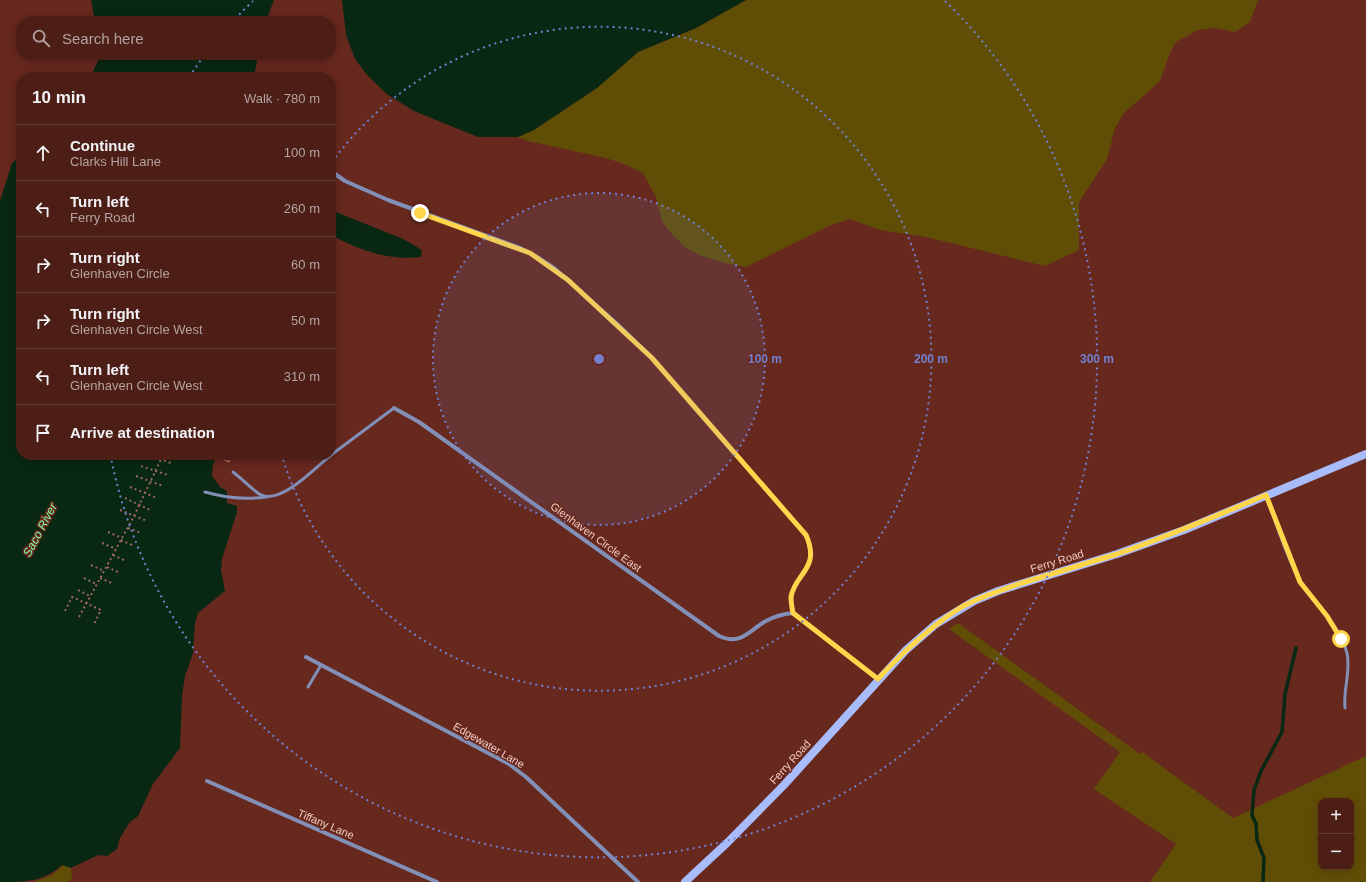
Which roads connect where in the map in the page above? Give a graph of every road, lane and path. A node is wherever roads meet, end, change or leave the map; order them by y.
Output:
1 (336, 175) edge
2 (394, 408) joint
3 (336, 451) edge
4 (1366, 454) edge
5 (160, 460) edge
6 (163, 460) edge
7 (325, 460) edge
8 (173, 464) dead end
9 (140, 466) dead end
10 (155, 471) junction
11 (233, 472) dead end
12 (136, 476) dead end
13 (168, 476) dead end
14 (150, 481) junction
15 (163, 486) dead end
16 (130, 487) dead end
17 (205, 492) dead end
18 (145, 493) junction
19 (1266, 495) junction
20 (268, 497) junction
21 (125, 498) dead end
22 (157, 498) dead end
23 (140, 505) junction
24 (120, 510) dead end
25 (152, 510) dead end
26 (134, 516) junction
27 (147, 521) dead end
28 (128, 528) junction
29 (108, 532) dead end
30 (141, 533) dead end
31 (121, 539) junction
32 (102, 543) dead end
33 (134, 546) dead end
34 (116, 549) junction
35 (113, 555) junction
36 (126, 561) dead end
37 (91, 565) dead end
38 (106, 566) junction
39 (104, 571) junction
40 (120, 573) dead end
41 (84, 578) dead end
42 (100, 578) junction
43 (96, 584) junction
44 (114, 584) dead end
45 (78, 590) dead end
46 (90, 596) junction
47 (86, 603) junction
48 (64, 611) dead end
49 (793, 613) junction
50 (79, 617) dead end
51 (94, 624) dead end
52 (306, 657) dead end
53 (321, 665) junction
54 (878, 679) junction
55 (308, 687) dead end
56 (1345, 708) dead end
57 (207, 781) dead end
58 (438, 882) edge
59 (638, 882) edge
60 (685, 882) edge

1 - 49 street
2 - 3 lane
2 - 49 street, Glenhaven Circle East
4 - 19 main road, Ferry Road
5 - 10 path
6 - 8 path
7 - 20 lane
9 - 10 path
10 - 13 path
10 - 14 path
11 - 20 lane
12 - 14 path
14 - 15 path
14 - 18 path
16 - 18 path
17 - 20 lane
18 - 22 path
18 - 23 path
19 - 54 main road, Ferry Road
19 - 56 lane
21 - 23 path
23 - 25 path
23 - 26 path
24 - 26 path
26 - 27 path
26 - 28 path
28 - 30 path
28 - 31 path
29 - 31 path
31 - 33 path
31 - 34 path
32 - 34 path
34 - 35 path
35 - 36 path
35 - 38 path
37 - 39 path
38 - 39 path
38 - 40 path
39 - 42 path
41 - 43 path
42 - 43 path
42 - 44 path
43 - 46 path
45 - 46 path
46 - 47 path
47 - 48 path
47 - 50 path
47 - 51 path
49 - 54 street
52 - 53 street, Edgewater Lane
53 - 55 lane
53 - 59 street, Edgewater Lane
54 - 60 main road, Ferry Road
57 - 58 street, Tiffany Lane

